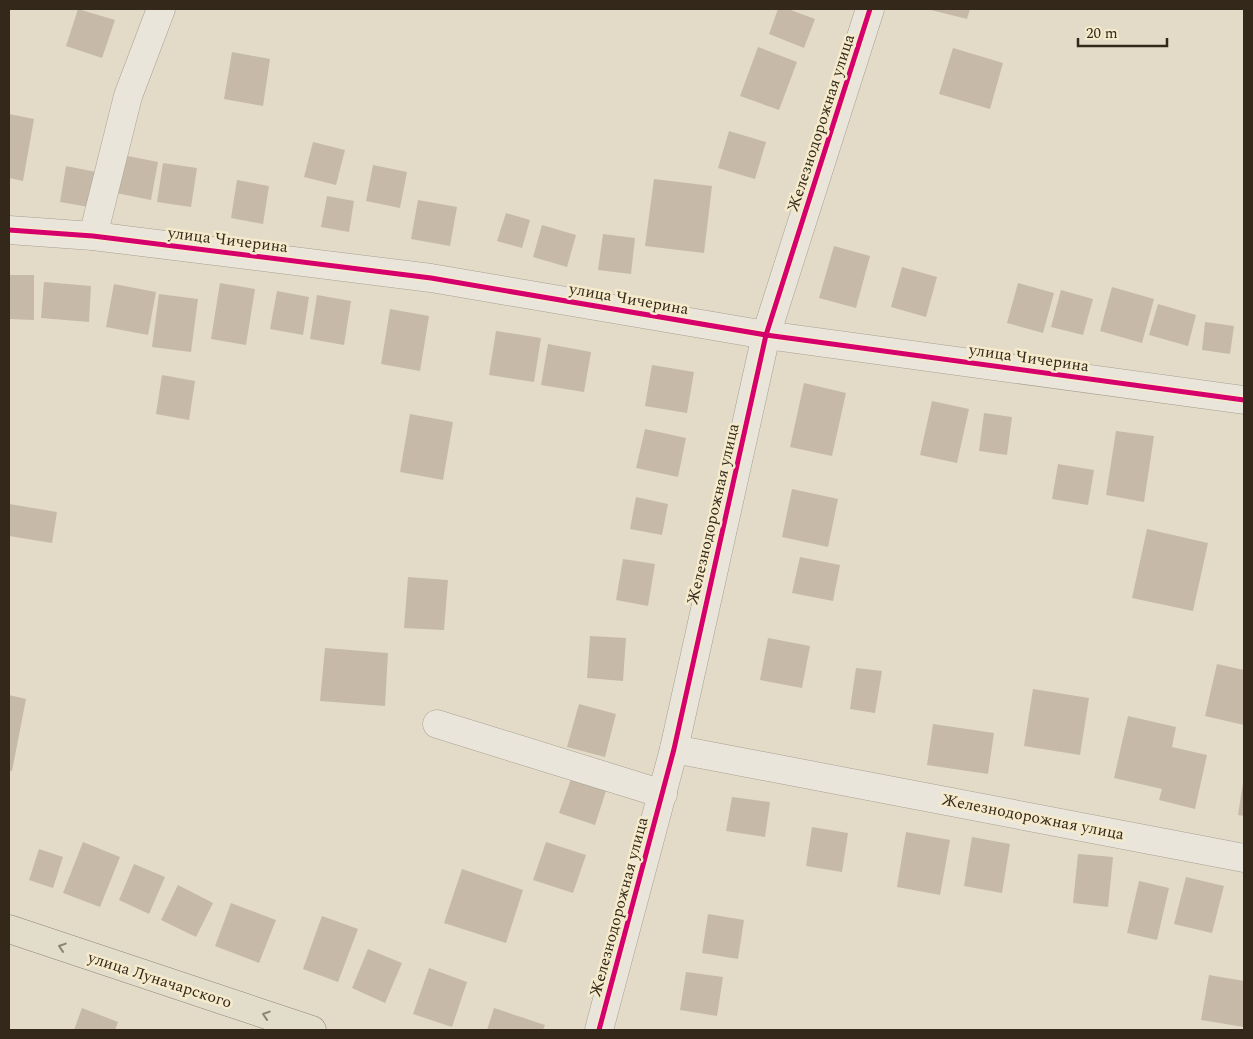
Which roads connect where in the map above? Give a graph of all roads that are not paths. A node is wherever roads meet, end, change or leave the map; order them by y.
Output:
1 (161, 9) edge
2 (870, 9) edge
3 (9, 230) edge
4 (92, 236) junction
5 (766, 335) junction
6 (1244, 400) edge
7 (437, 724) dead end
8 (674, 749) junction
9 (663, 794) junction
10 (1244, 858) edge
11 (9, 929) edge
12 (312, 1030) edge
13 (599, 1030) edge

1 - 4 street
2 - 5 street, Железнодорожная улица
3 - 4 street, улица Чичерина
4 - 5 street, улица Чичерина
5 - 6 street, улица Чичерина
5 - 8 street, Железнодорожная улица
7 - 9 street
8 - 9 street, Железнодорожная улица
8 - 10 street, Железнодорожная улица
9 - 13 street, Железнодорожная улица
12 -> 11 main road, улица Луначарского

